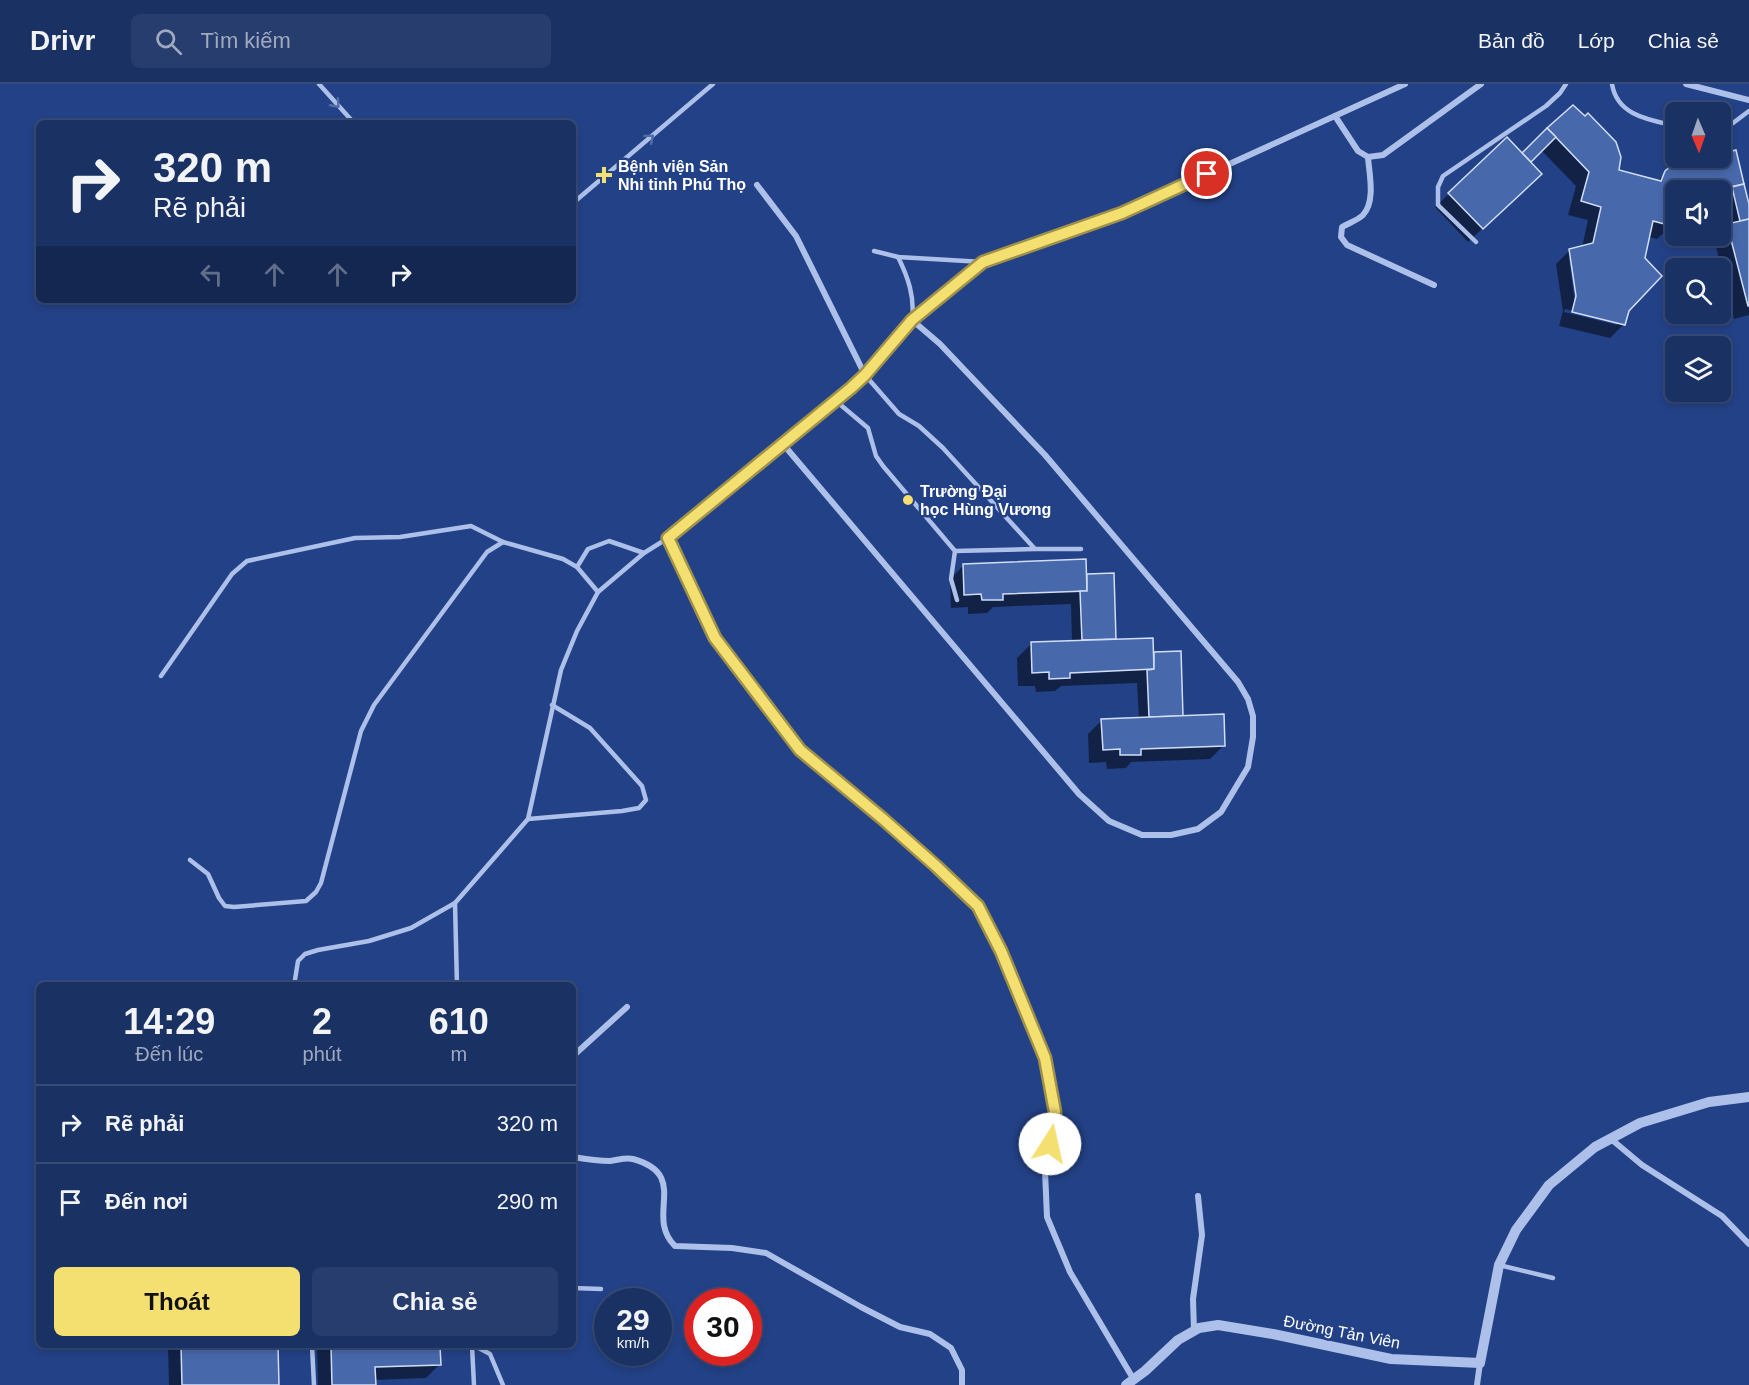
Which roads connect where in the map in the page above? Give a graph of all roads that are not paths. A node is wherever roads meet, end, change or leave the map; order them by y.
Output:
1 (319, 84) edge
2 (713, 84) edge
3 (1405, 84) edge
4 (1481, 84) edge
5 (1566, 84) edge
6 (1612, 84) edge
7 (1686, 84) edge
8 (1749, 100) edge
9 (1749, 111) edge
10 (1335, 116) junction
11 (351, 120) edge
12 (1665, 124) edge
13 (1731, 124) edge
14 (1368, 157) junction
15 (758, 185) dead end
16 (576, 200) edge
17 (1476, 242) dead end
18 (874, 251) dead end
19 (898, 257) junction
20 (983, 262) junction
21 (1434, 285) dead end
22 (912, 320) junction
23 (865, 375) junction
24 (836, 401) junction
25 (783, 444) junction
26 (668, 538) junction
27 (503, 542) junction
28 (1035, 549) junction
29 (1081, 549) dead end
30 (955, 551) junction
31 (644, 553) junction
32 (577, 567) junction
33 (598, 592) junction
34 (957, 600) dead end
35 (161, 676) dead end
36 (552, 705) junction
37 (528, 819) junction
38 (190, 860) dead end
39 (455, 903) junction
40 (295, 982) edge
41 (457, 982) edge
42 (627, 1007) dead end
43 (576, 1053) edge
44 (1749, 1097) edge
45 (1611, 1139) junction
46 (576, 1157) edge
47 (1198, 1196) dead end
48 (1749, 1244) edge
49 (1499, 1265) junction
50 (1553, 1278) dead end
51 (576, 1288) edge
52 (594, 1289) edge
53 (1194, 1331) junction
54 (312, 1348) edge
55 (474, 1348) edge
56 (478, 1348) edge
57 (1480, 1363) junction
58 (1130, 1382) edge
59 (314, 1385) edge
60 (474, 1385) edge
61 (503, 1385) edge
62 (962, 1385) edge
63 (1477, 1385) edge

1 -> 11 lane
16 -> 2 lane
3 - 10 street
4 - 14 street
5 - 17 lane
6 - 12 lane
7 - 8 street
9 - 13 lane
10 - 14 street
10 - 20 street
14 - 21 street
15 - 23 street
18 - 19 lane
19 - 20 lane
19 - 22 lane
20 - 22 street
22 - 23 street
22 - 25 street
23 - 24 street
23 - 28 lane
24 - 25 street
24 - 30 lane
25 - 26 street
26 - 31 lane
26 - 58 street
27 - 32 lane
27 - 35 lane
27 - 38 lane
28 - 29 lane
28 - 30 lane
30 - 34 lane
31 - 32 lane
31 - 33 lane
32 - 33 lane
33 - 36 lane
36 - 37 lane
36 - 37 lane
37 - 39 lane
39 - 40 lane
39 - 41 lane
42 - 43 street
44 - 45 street
45 - 48 street
45 - 49 street
46 - 62 street
47 - 53 street
49 - 50 lane
49 - 57 street
51 - 52 lane
53 - 57 street, Đường Tản Viên
53 - 58 street, Đường Tản Viên
54 - 59 lane
55 - 60 lane
56 - 61 lane
57 - 63 street

